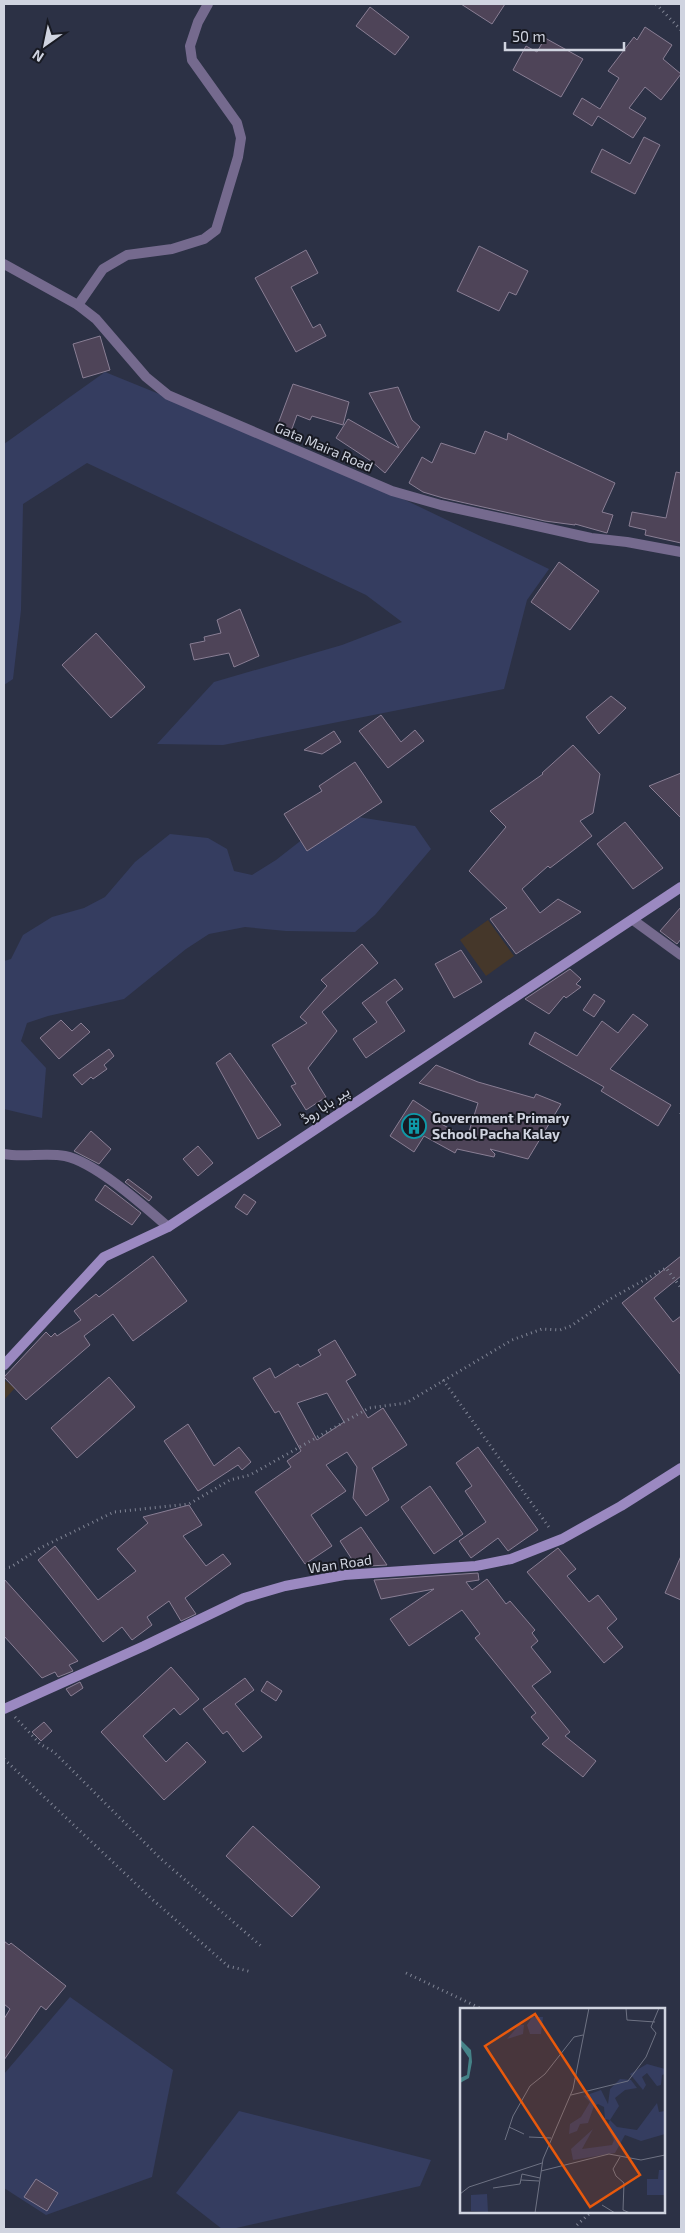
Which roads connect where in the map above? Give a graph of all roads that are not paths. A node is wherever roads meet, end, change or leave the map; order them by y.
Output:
1 (208, 4) edge
2 (4, 264) edge
3 (78, 305) junction
4 (681, 552) edge
5 (681, 887) edge
6 (633, 920) junction
7 (681, 955) edge
8 (4, 1154) edge
9 (168, 1227) junction
10 (4, 1365) edge
11 (681, 1468) edge
12 (5, 1708) edge

1 - 3 street
2 - 3 street, Gata Maira Road
3 - 4 street, Gata Maira Road
5 - 6 main road, پیر بابا روڈ
6 - 7 street
6 - 9 main road, پیر بابا روڈ
8 - 9 street
9 - 10 main road, پیر بابا روڈ
11 - 12 main road, Wan Road

